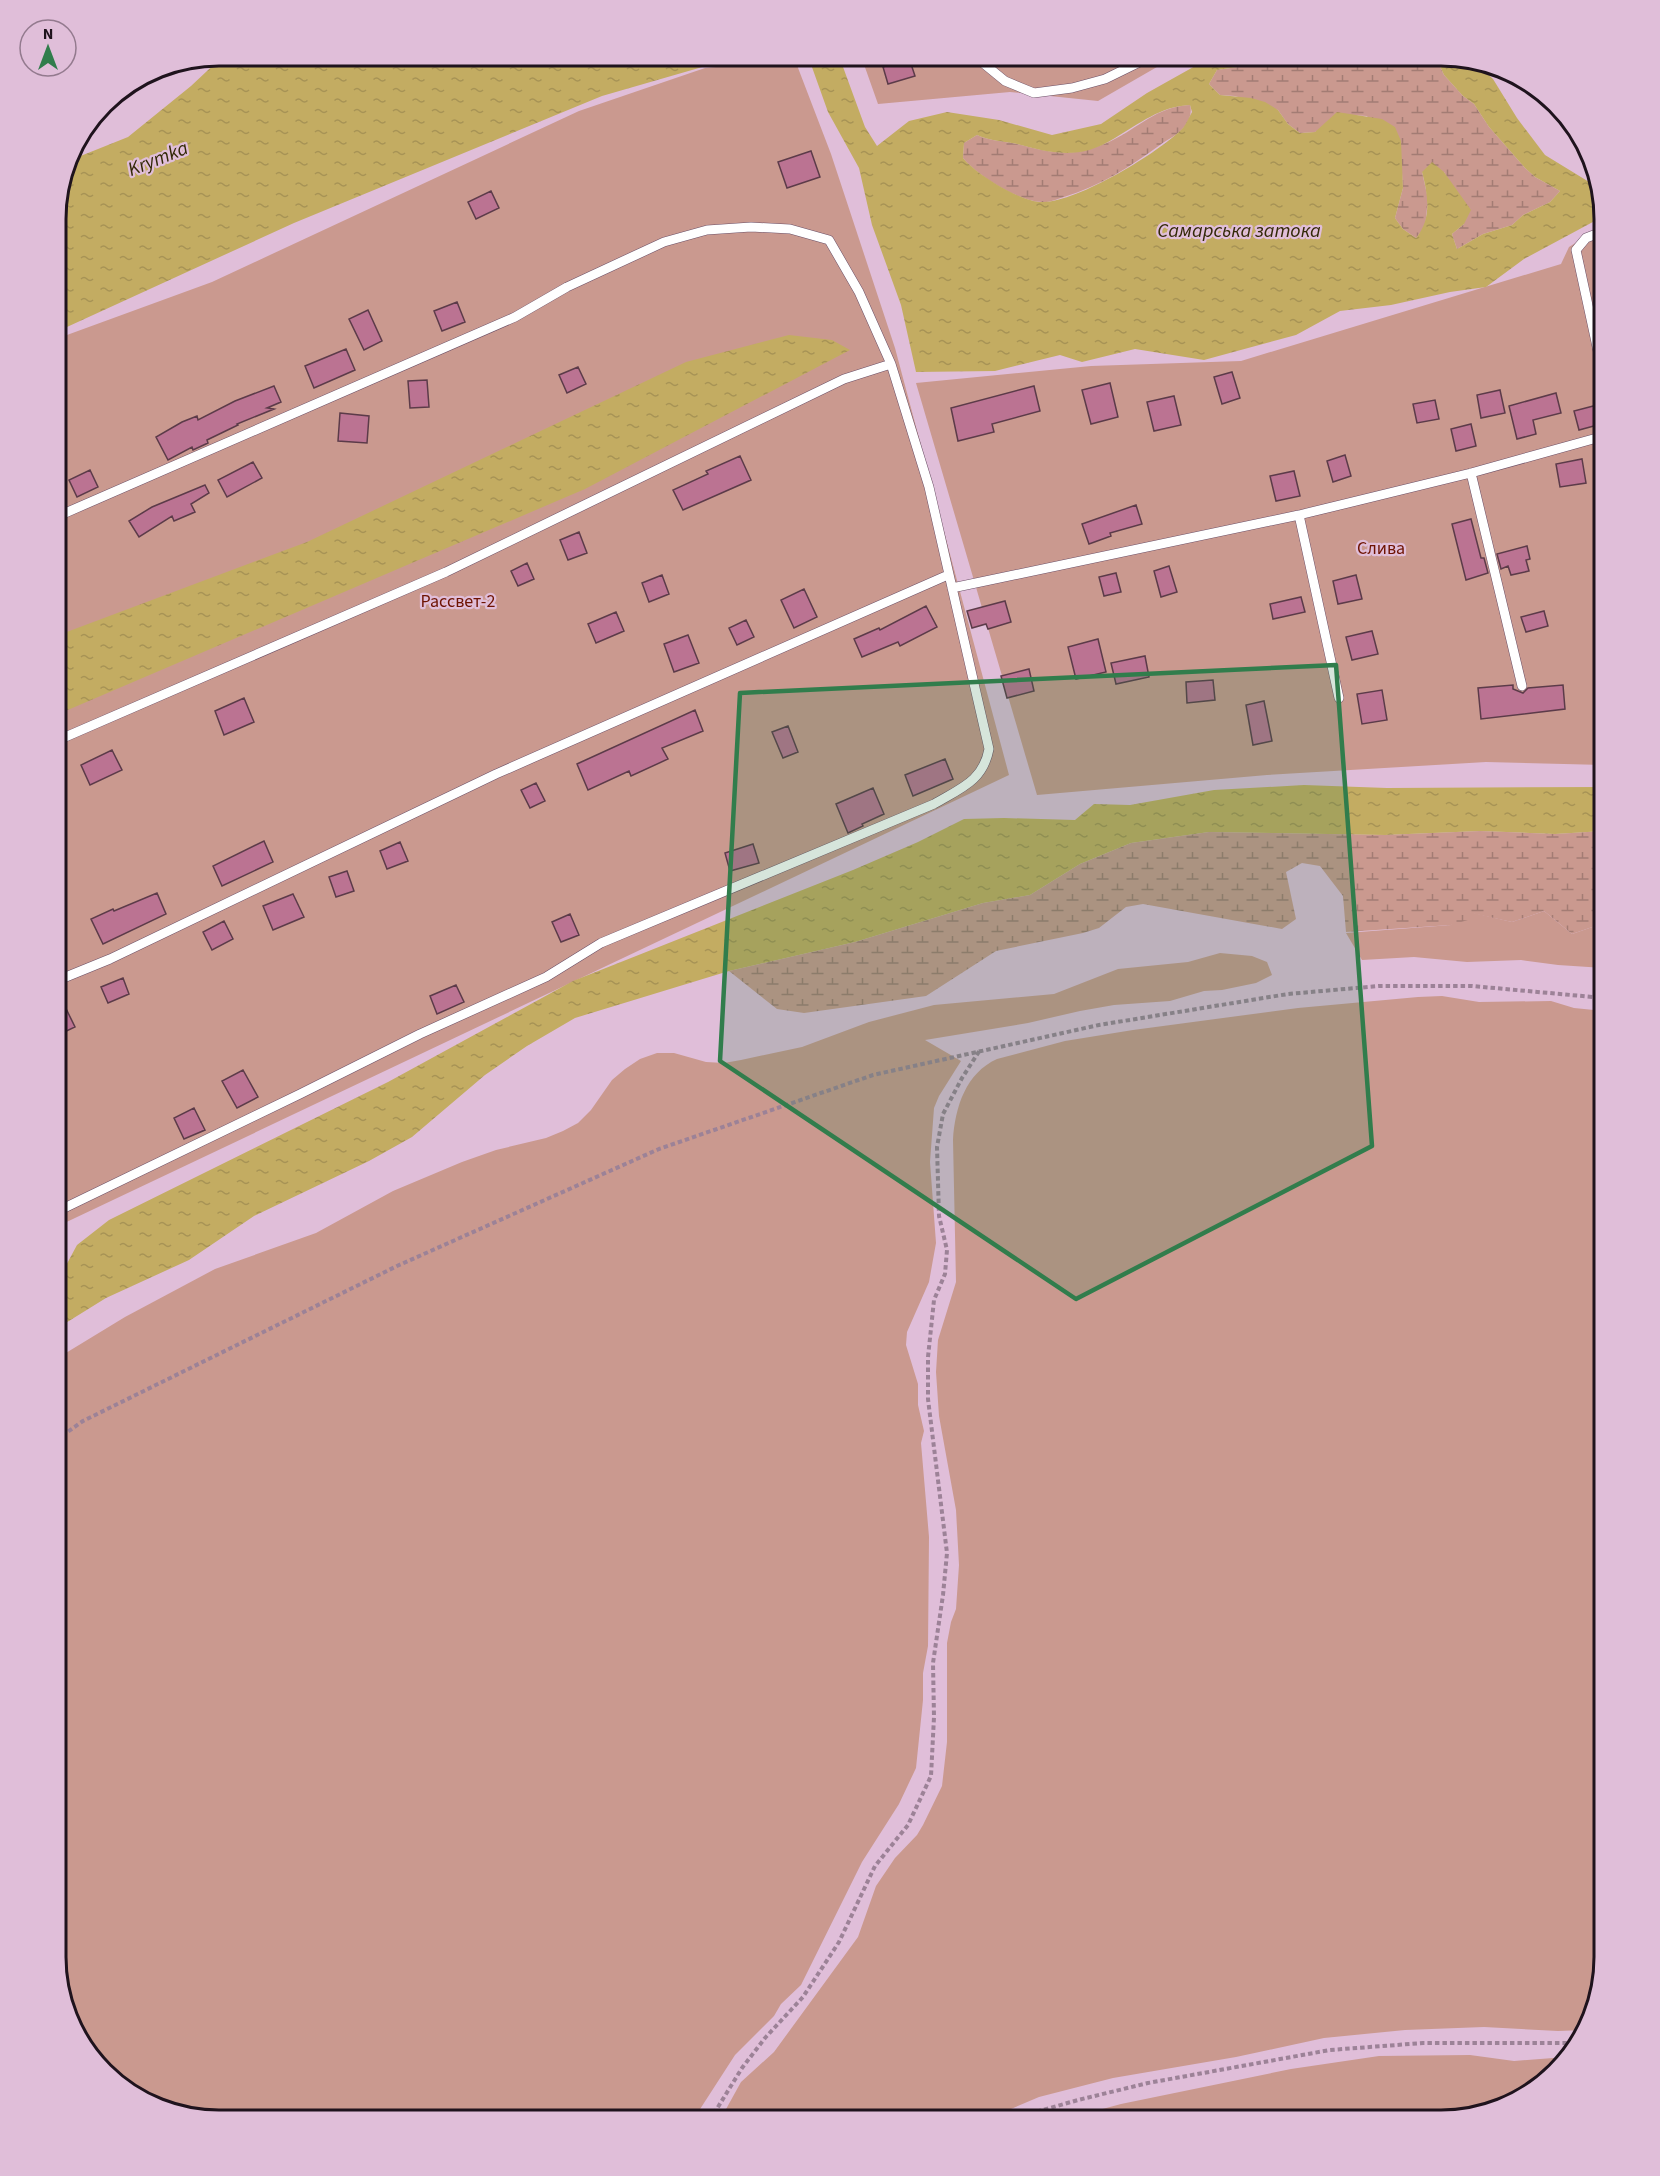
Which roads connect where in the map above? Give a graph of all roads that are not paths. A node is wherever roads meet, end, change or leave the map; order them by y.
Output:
1 (987, 66) edge
2 (1132, 66) edge
3 (1594, 235) edge
4 (1594, 330) edge
5 (891, 364) junction
6 (1594, 439) edge
7 (1471, 473) junction
8 (66, 513) edge
9 (1299, 515) junction
10 (948, 575) junction
11 (952, 588) junction
12 (1522, 686) dead end
13 (1339, 698) dead end
14 (66, 737) edge
15 (66, 977) edge
16 (66, 1207) edge

1 - 2 lane
3 - 4 lane
5 - 8 lane
5 - 10 lane
5 - 14 lane
6 - 7 lane
7 - 9 lane
7 - 12 lane
9 - 11 lane
9 - 13 lane
10 - 11 lane
10 - 15 lane
11 - 16 lane

